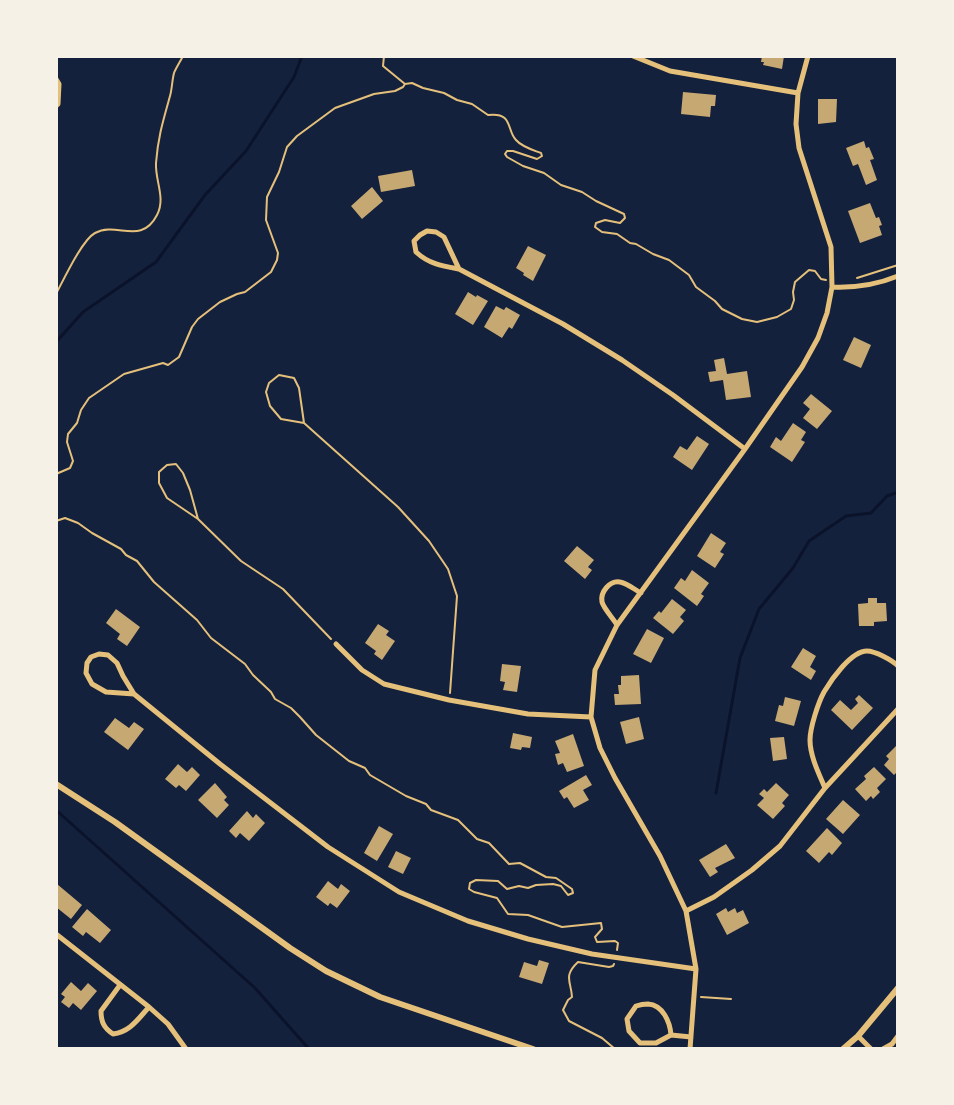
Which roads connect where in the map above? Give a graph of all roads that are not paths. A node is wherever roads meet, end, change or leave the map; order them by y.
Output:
1 (633, 56) edge
2 (808, 56) edge
3 (56, 79) edge
4 (798, 93) junction
5 (56, 106) edge
6 (459, 269) junction
7 (898, 276) edge
8 (832, 287) junction
9 (745, 449) junction
10 (641, 593) junction
11 (617, 625) junction
12 (336, 644) road end
13 (898, 666) edge
14 (134, 694) junction
15 (898, 709) edge
16 (591, 718) junction
17 (56, 784) edge
18 (825, 788) junction
19 (686, 911) junction
20 (56, 934) edge
21 (696, 968) junction
22 (120, 985) junction
23 (897, 992) edge
24 (149, 1007) junction
25 (671, 1035) junction
26 (858, 1036) junction
27 (898, 1036) edge
28 (690, 1037) junction
29 (186, 1049) edge
30 (533, 1049) edge
31 (690, 1049) edge
32 (843, 1049) edge
33 (871, 1049) edge
34 (883, 1049) edge

1 - 4 street
2 - 4 street
3 - 5 street
4 - 8 street
6 - 6 street
6 - 9 street
7 - 8 street
8 - 9 street
9 - 10 street
10 - 11 street
10 - 11 street
11 - 16 street
12 - 16 street
13 - 18 street
14 - 14 street
14 - 21 street
15 - 18 street
16 - 19 street
17 - 30 street
18 - 19 street
19 - 21 street
20 - 22 street
21 - 28 street
22 - 24 street
22 - 24 street
23 - 26 street
24 - 29 street
25 - 25 street
25 - 28 street
26 - 32 street
26 - 33 street
27 - 34 street
28 - 31 street

